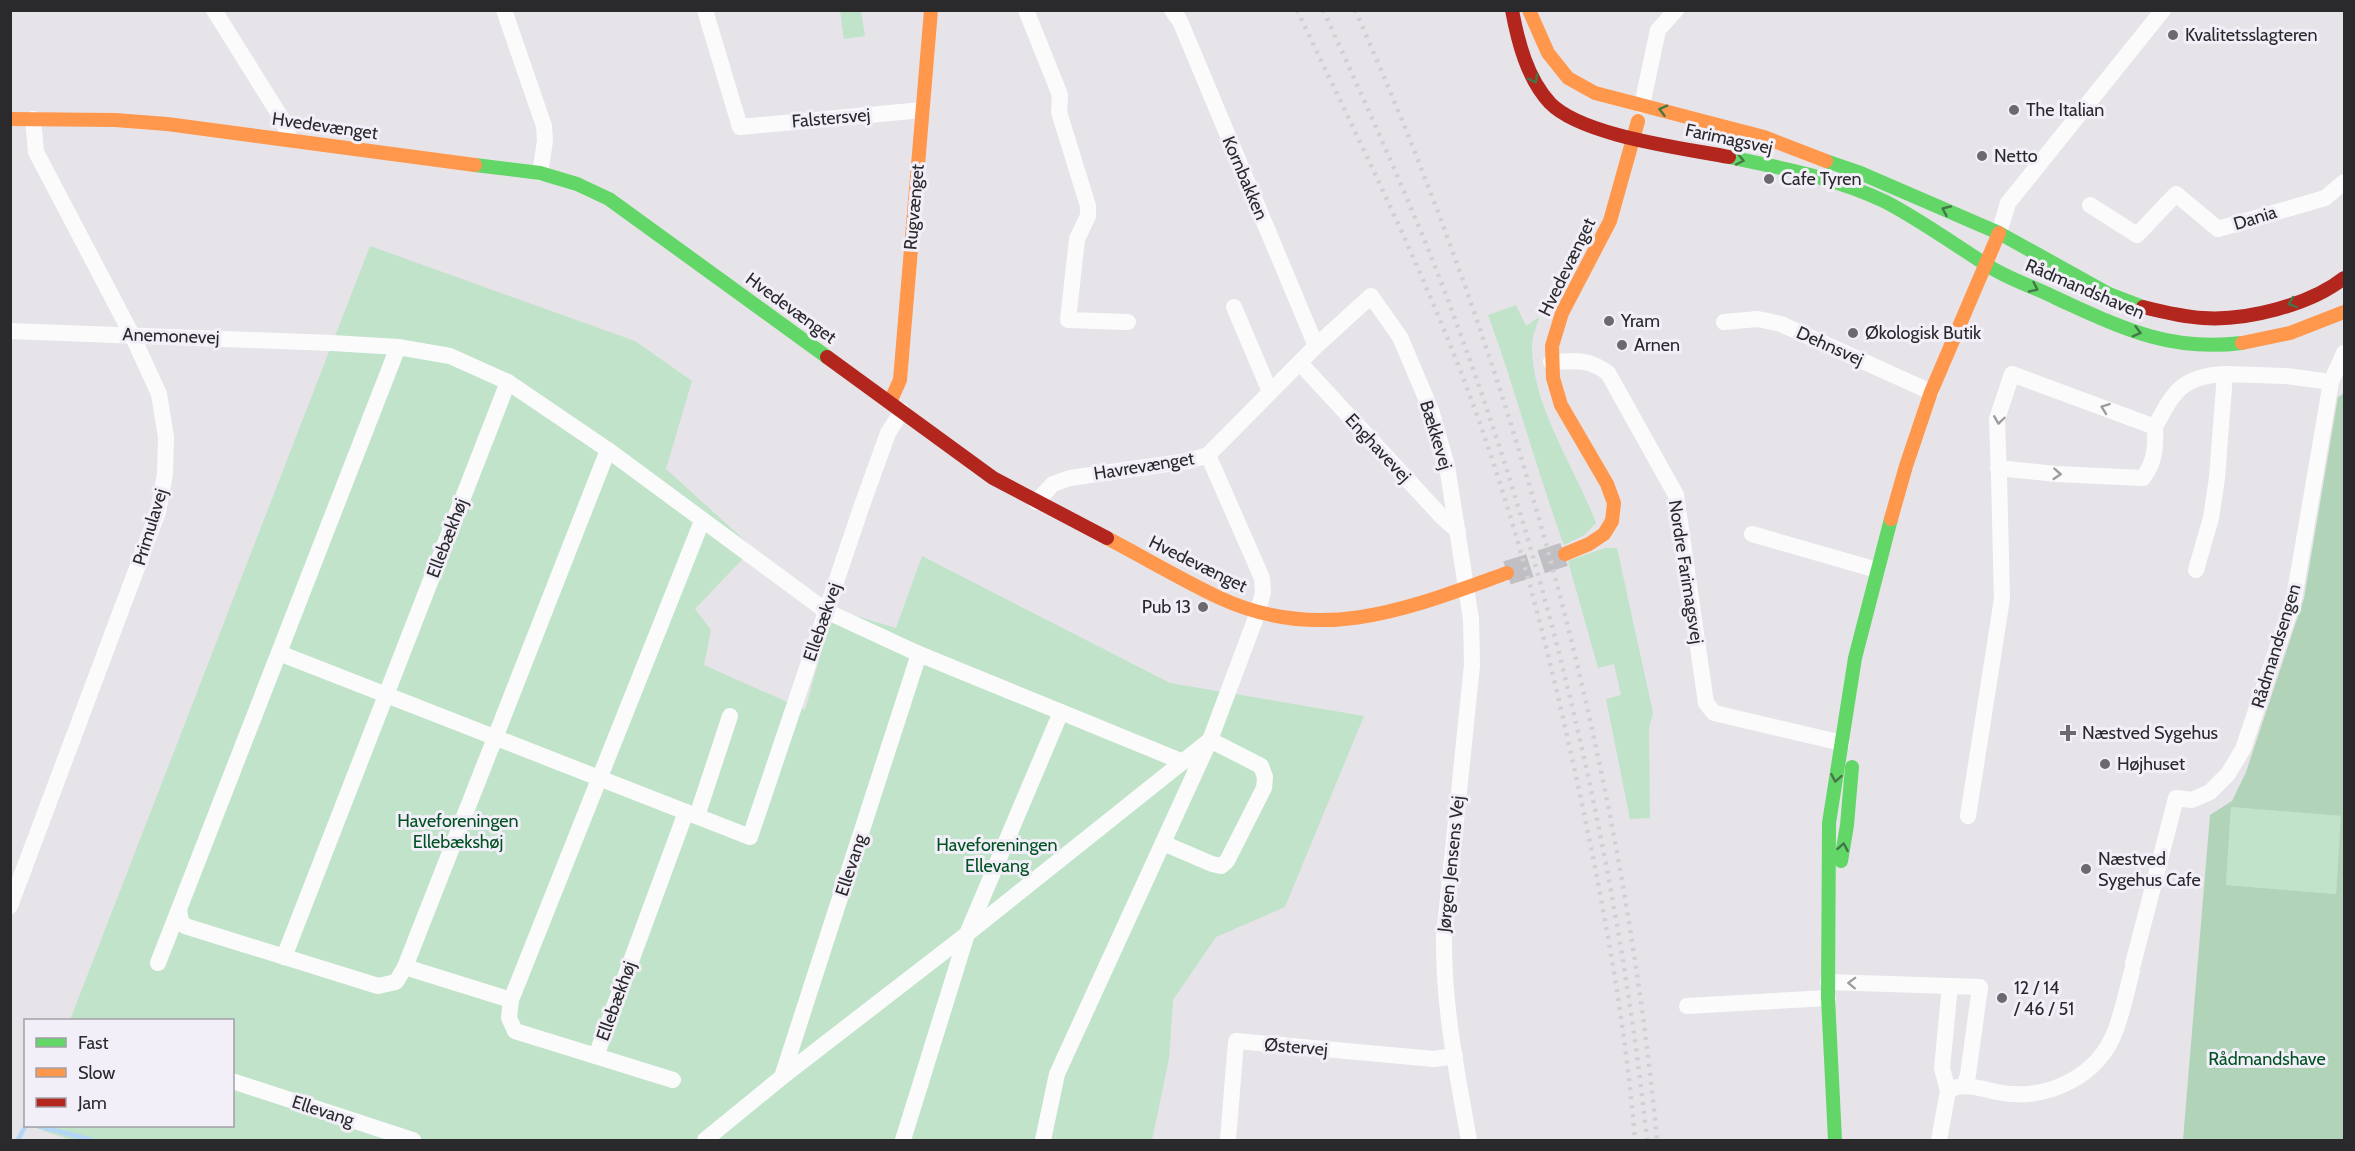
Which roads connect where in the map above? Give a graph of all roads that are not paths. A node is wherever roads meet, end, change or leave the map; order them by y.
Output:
1 (214, 10) edge
2 (504, 10) edge
3 (705, 10) edge
4 (931, 10) edge
5 (1026, 10) edge
6 (1172, 10) edge
7 (1529, 10) edge
8 (1676, 10) edge
9 (2163, 10) edge
10 (1513, 17) edge
11 (1565, 92) dead end
12 (1642, 105) junction
13 (922, 110) junction
14 (1620, 114) dead end
15 (10, 119) edge
16 (33, 119) junction
17 (1665, 124) dead end
18 (1648, 128) dead end
19 (1633, 138) junction
20 (290, 139) junction
21 (1810, 156) junction
22 (540, 173) junction
23 (2344, 182) edge
24 (2090, 205) dead end
25 (1999, 233) junction
26 (1986, 265) junction
27 (2344, 278) edge
28 (1371, 296) joint
29 (1234, 308) dead end
30 (2344, 312) edge
31 (1128, 322) dead end
32 (1724, 322) dead end
33 (11, 333) edge
34 (132, 335) junction
35 (1316, 346) junction
36 (398, 347) junction
37 (2344, 353) edge
38 (1551, 362) junction
39 (1300, 363) junction
40 (2225, 374) junction
41 (508, 382) junction
42 (2331, 382) junction
43 (1270, 392) junction
44 (1931, 392) junction
45 (896, 407) junction
46 (2155, 427) junction
47 (608, 450) junction
48 (1208, 455) junction
49 (1998, 468) junction
50 (1036, 502) junction
51 (702, 521) junction
52 (1458, 531) junction
53 (1752, 534) dead end
54 (1565, 554) tunnel mouth
55 (1877, 570) junction
56 (2196, 570) dead end
57 (1507, 573) tunnel mouth
58 (1467, 587) junction
59 (826, 611) junction
60 (1258, 612) junction
61 (1867, 616) junction
62 (279, 653) junction
63 (919, 654) junction
64 (386, 694) junction
65 (1061, 712) junction
66 (730, 716) dead end
67 (494, 737) junction
68 (1210, 740) junction
69 (1842, 743) junction
70 (1183, 762) junction
71 (600, 778) junction
72 (691, 814) junction
73 (1968, 816) dead end
74 (1163, 843) junction
75 (10, 906) edge
76 (179, 910) junction
77 (1829, 924) junction
78 (967, 934) junction
79 (284, 957) junction
80 (158, 963) dead end
81 (405, 967) junction
82 (1950, 986) junction
83 (1828, 990) junction
84 (511, 1000) junction
85 (1687, 1006) dead end
86 (596, 1056) junction
87 (1455, 1056) junction
88 (782, 1077) junction
89 (673, 1080) dead end
90 (234, 1082) edge
91 (1956, 1088) junction
92 (413, 1140) edge
93 (705, 1140) edge
94 (903, 1140) edge
95 (1043, 1140) edge
96 (1228, 1140) edge
97 (1469, 1140) edge
98 (1835, 1140) edge
99 (1939, 1140) edge

1 - 20 street
2 - 22 street
3 - 13 street, Falstersvej
4 - 13 street, Rugvænget
5 - 31 street
6 - 35 street, Kornbakken
7 - 12 street, Farimagsvej
8 - 12 street
9 - 25 street
10 - 11 street
10 -> 19 street, Farimagsvej
12 - 14 street
12 - 19 street, Hvedevænget
21 -> 12 street, Farimagsvej
13 - 45 street, Rugvænget
15 - 16 street, Hvedevænget
16 - 20 street, Hvedevænget
16 - 34 street, Primulavej
17 - 21 street
18 - 19 street
19 -> 26 street, Farimagsvej
19 - 38 street, Hvedevænget
20 - 22 street, Hvedevænget
25 -> 21 street, Farimagsvej
22 - 45 street, Hvedevænget
23 - 24 street, Dania
25 - 26 street
27 -> 25 street, Rådmandshaven
26 -> 30 street, Rådmandshaven
26 - 44 street
28 - 35 street, Havrevænget
28 - 52 street, Bækkevej
29 - 43 street
32 - 44 street, Dehnsvej
33 - 34 street, Anemonevej
34 - 36 street, Anemonevej
34 - 75 street, Primulavej
35 - 39 street, Havrevænget
36 - 41 street
36 - 62 street
37 - 42 street, Rådmandsengen
38 - 54 street, Hvedevænget
38 - 69 street, Nordre Farimagsvej
39 - 43 street, Havrevænget
39 - 52 street, Enghavevej
40 - 42 street
40 - 46 street
40 - 56 street
41 - 47 street
41 - 64 street, Ellebækhøj
42 - 91 street, Rådmandsengen
43 - 48 street, Havrevænget
44 - 55 street
45 - 50 street, Hvedevænget
45 - 59 street, Ellebækvej
49 -> 46 street
46 -> 49 street
47 - 51 street
47 - 67 street
48 - 50 street, Havrevænget
48 - 60 street
49 - 73 street
50 - 60 street, Hvedevænget
51 - 59 street
51 - 71 street, Ellebækhøj
52 - 58 street, Bækkevej
53 - 55 street
55 - 61 street
57 - 58 street, Hvedevænget
58 - 60 street, Hvedevænget
58 - 87 street, Jørgen Jensens Vej
59 - 63 street
59 - 72 street, Ellebækvej
60 - 68 street
61 - 69 street
77 -> 61 street
62 - 64 street
62 - 76 street
63 - 65 street
63 - 88 street, Ellevang
64 - 67 street
64 - 79 street, Ellebækhøj
65 - 70 street
65 - 78 street
66 - 72 street, Ellebækhøj
67 - 71 street
67 - 81 street
68 - 70 street
68 - 74 street
68 - 74 street
69 -> 77 street
70 - 78 street
71 - 72 street
71 - 84 street, Ellebækhøj
72 - 86 street, Ellebækhøj
74 - 95 street
76 - 79 street
76 - 80 street
77 - 83 street
78 - 88 street
78 - 94 street
79 - 81 street
81 - 84 street
82 -> 83 street
82 - 91 street
82 - 91 street
83 - 85 street
83 - 98 street
84 - 86 street, Ellebækhøj
86 - 89 street, Ellebækhøj
87 - 96 street, Østervej
87 - 97 street, Jørgen Jensens Vej
88 - 93 street
90 - 92 street, Ellevang
91 - 99 street

